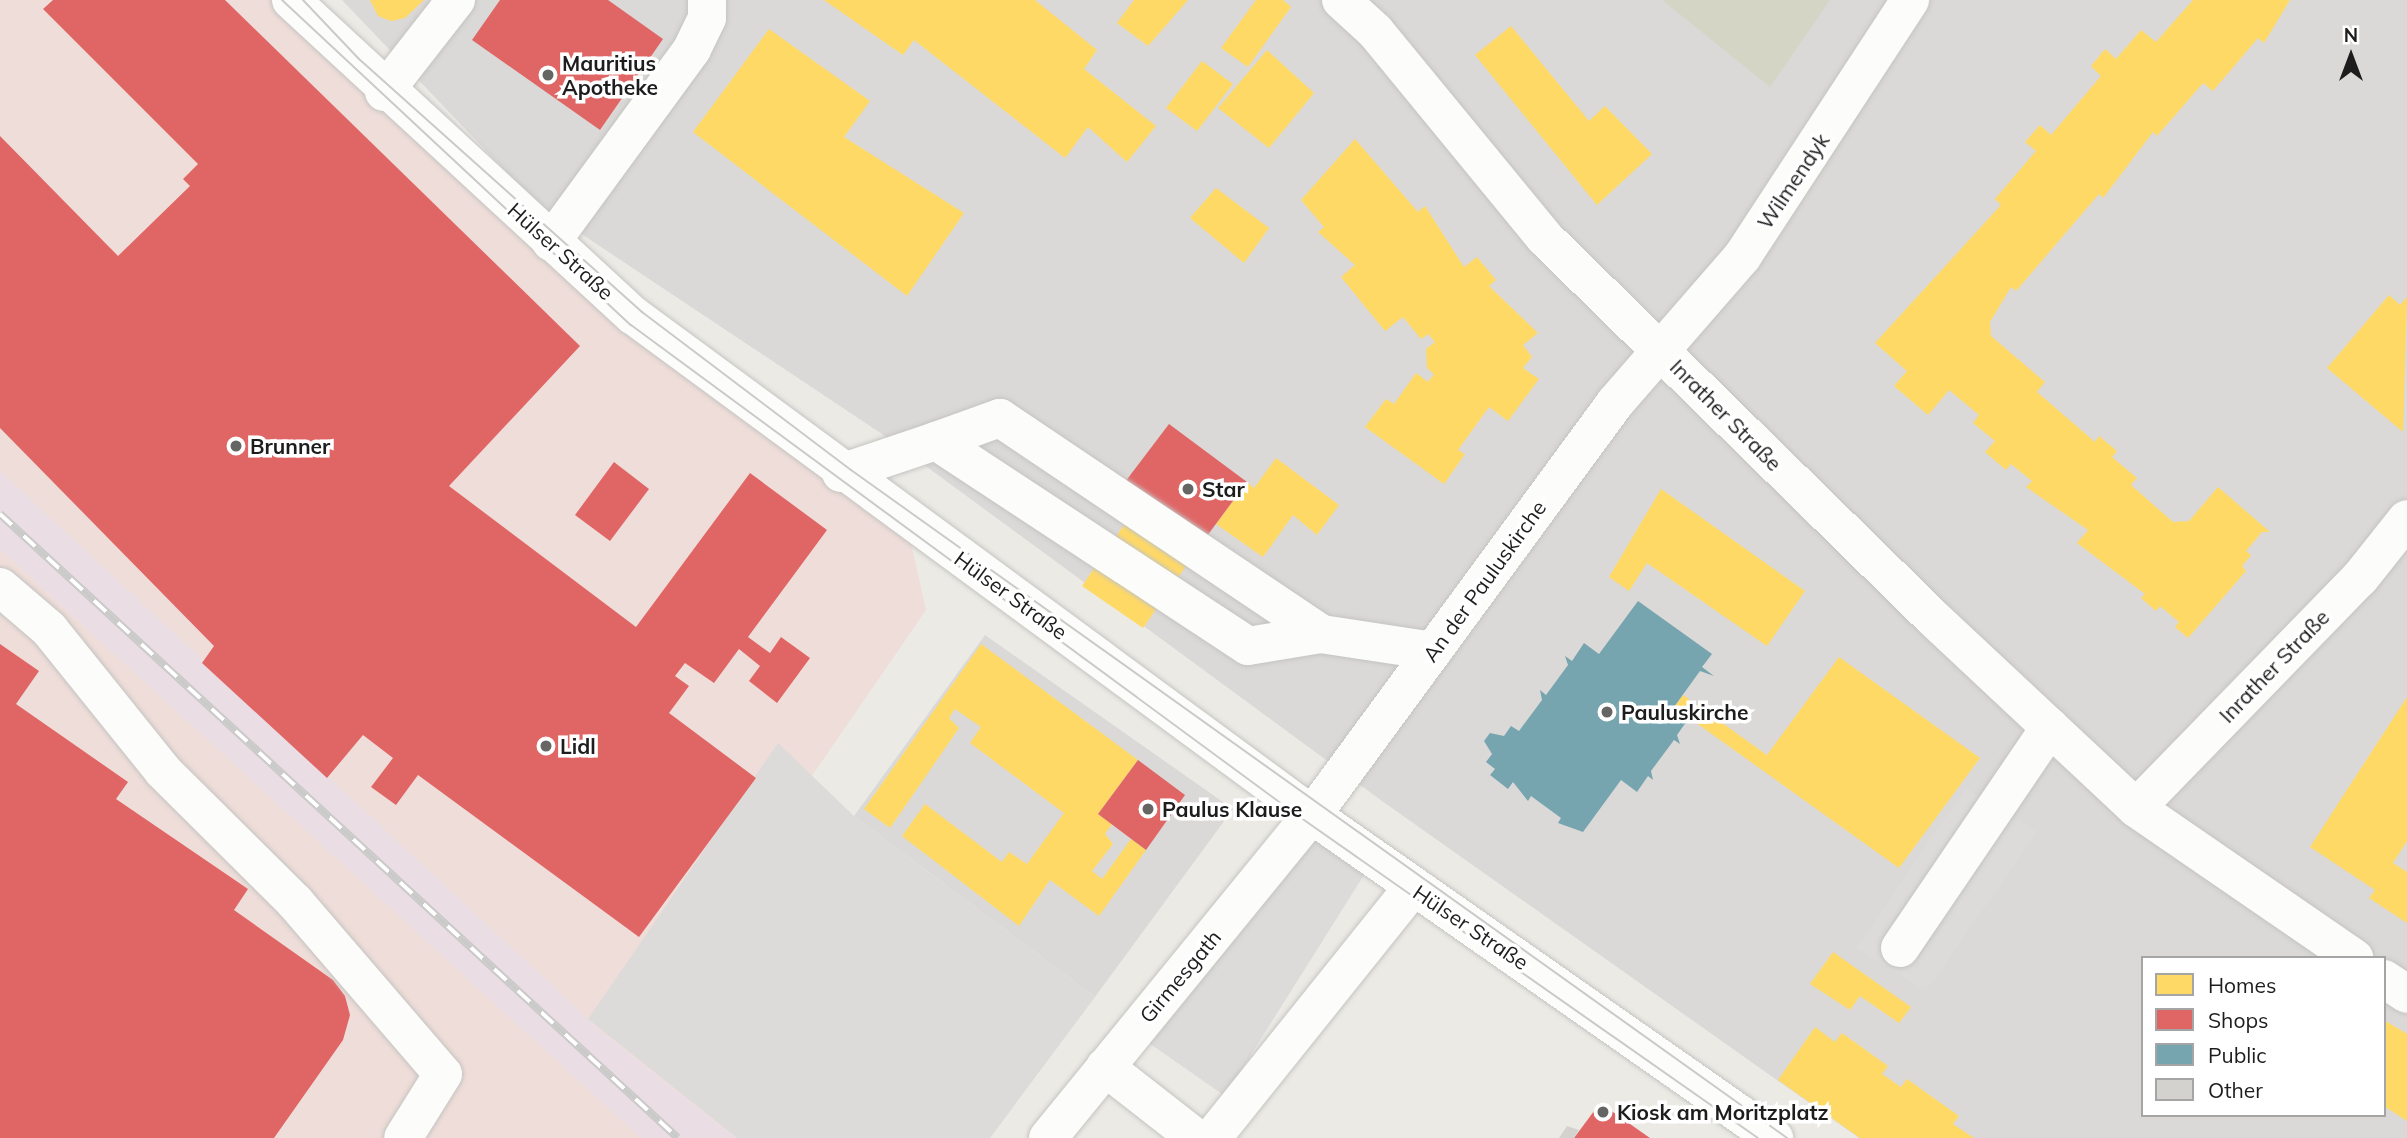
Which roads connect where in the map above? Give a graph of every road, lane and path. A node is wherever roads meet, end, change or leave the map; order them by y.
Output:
1 (291, 0) edge
2 (456, 0) edge
3 (707, 0) edge
4 (1341, 0) edge
5 (1910, 0) edge
6 (384, 92) junction
7 (551, 242) junction
8 (1661, 352) junction
9 (936, 441) junction
10 (841, 473) junction
11 (2407, 519) edge
12 (0, 587) edge
13 (1321, 634) junction
14 (1433, 651) junction
15 (2050, 727) junction
16 (2136, 808) junction
17 (1312, 815) junction
18 (1413, 887) junction
19 (1900, 948) dead end
20 (2351, 956) edge
21 (2386, 980) edge
22 (2407, 994) edge
23 (1105, 1067) junction
24 (404, 1138) edge
25 (1048, 1138) edge
26 (1196, 1138) edge
27 (1212, 1138) edge
28 (1774, 1138) edge

1 - 6 street, Hülser Straße
2 - 6 street
3 - 7 street
4 - 8 street, Inrather Straße
5 - 8 street, Wilmendyk
6 - 7 street, Hülser Straße
7 - 10 street, Hülser Straße
8 - 14 street, An der Pauluskirche
8 - 15 street, Inrather Straße
9 - 10 street
9 - 13 street
9 - 13 street
10 - 17 street, Hülser Straße
11 - 16 street, Inrather Straße
12 - 24 street
13 - 14 street
14 - 17 street, An der Pauluskirche
15 - 16 street, Inrather Straße
15 - 19 street
16 - 20 street, Inrather Straße
17 - 18 street, Hülser Straße
17 - 23 street, Girmesgath
18 - 27 street
18 - 28 street, Hülser Straße
21 - 22 street
23 - 25 street, Girmesgath
23 - 26 street

